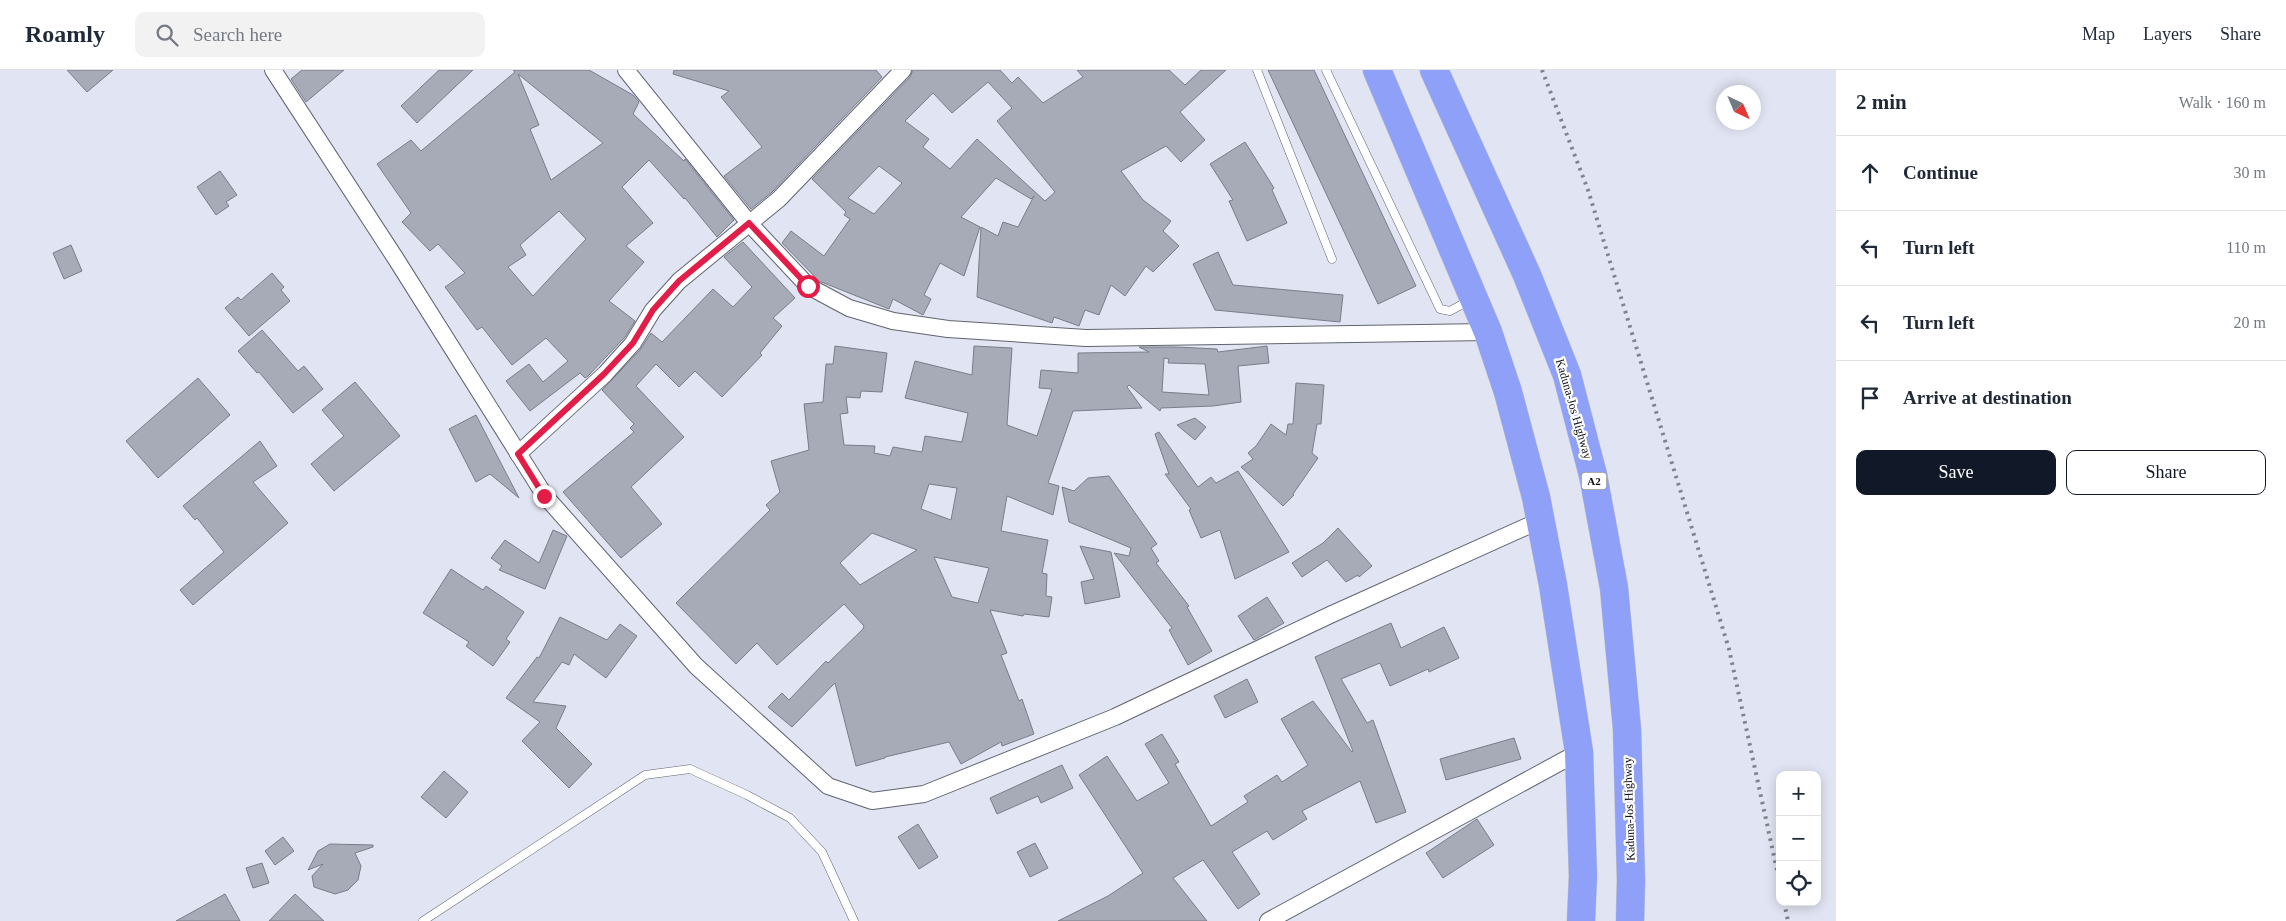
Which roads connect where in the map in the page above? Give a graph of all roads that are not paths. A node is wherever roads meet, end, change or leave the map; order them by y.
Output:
1 (272, 70) edge
2 (626, 70) edge
3 (903, 70) edge
4 (1256, 70) edge
5 (1326, 70) edge
6 (1376, 70) edge
7 (1434, 70) edge
8 (749, 223) junction
9 (1332, 259) dead end
10 (1474, 297) junction
11 (1488, 332) junction
12 (518, 454) junction
13 (1541, 520) junction
14 (1579, 752) junction
15 (423, 921) edge
16 (854, 921) edge
17 (1268, 921) edge
18 (1581, 921) edge
19 (1630, 921) edge

1 - 12 street
2 - 8 street
3 - 8 street
4 - 9 lane
5 - 10 lane
6 - 10 highway
7 - 19 highway, Kaduna-Jos Highway / A2
8 - 11 street
8 - 12 street
10 - 11 highway
11 - 13 highway
12 - 13 street
13 - 14 highway
14 - 17 street
14 - 18 highway
15 - 16 lane

